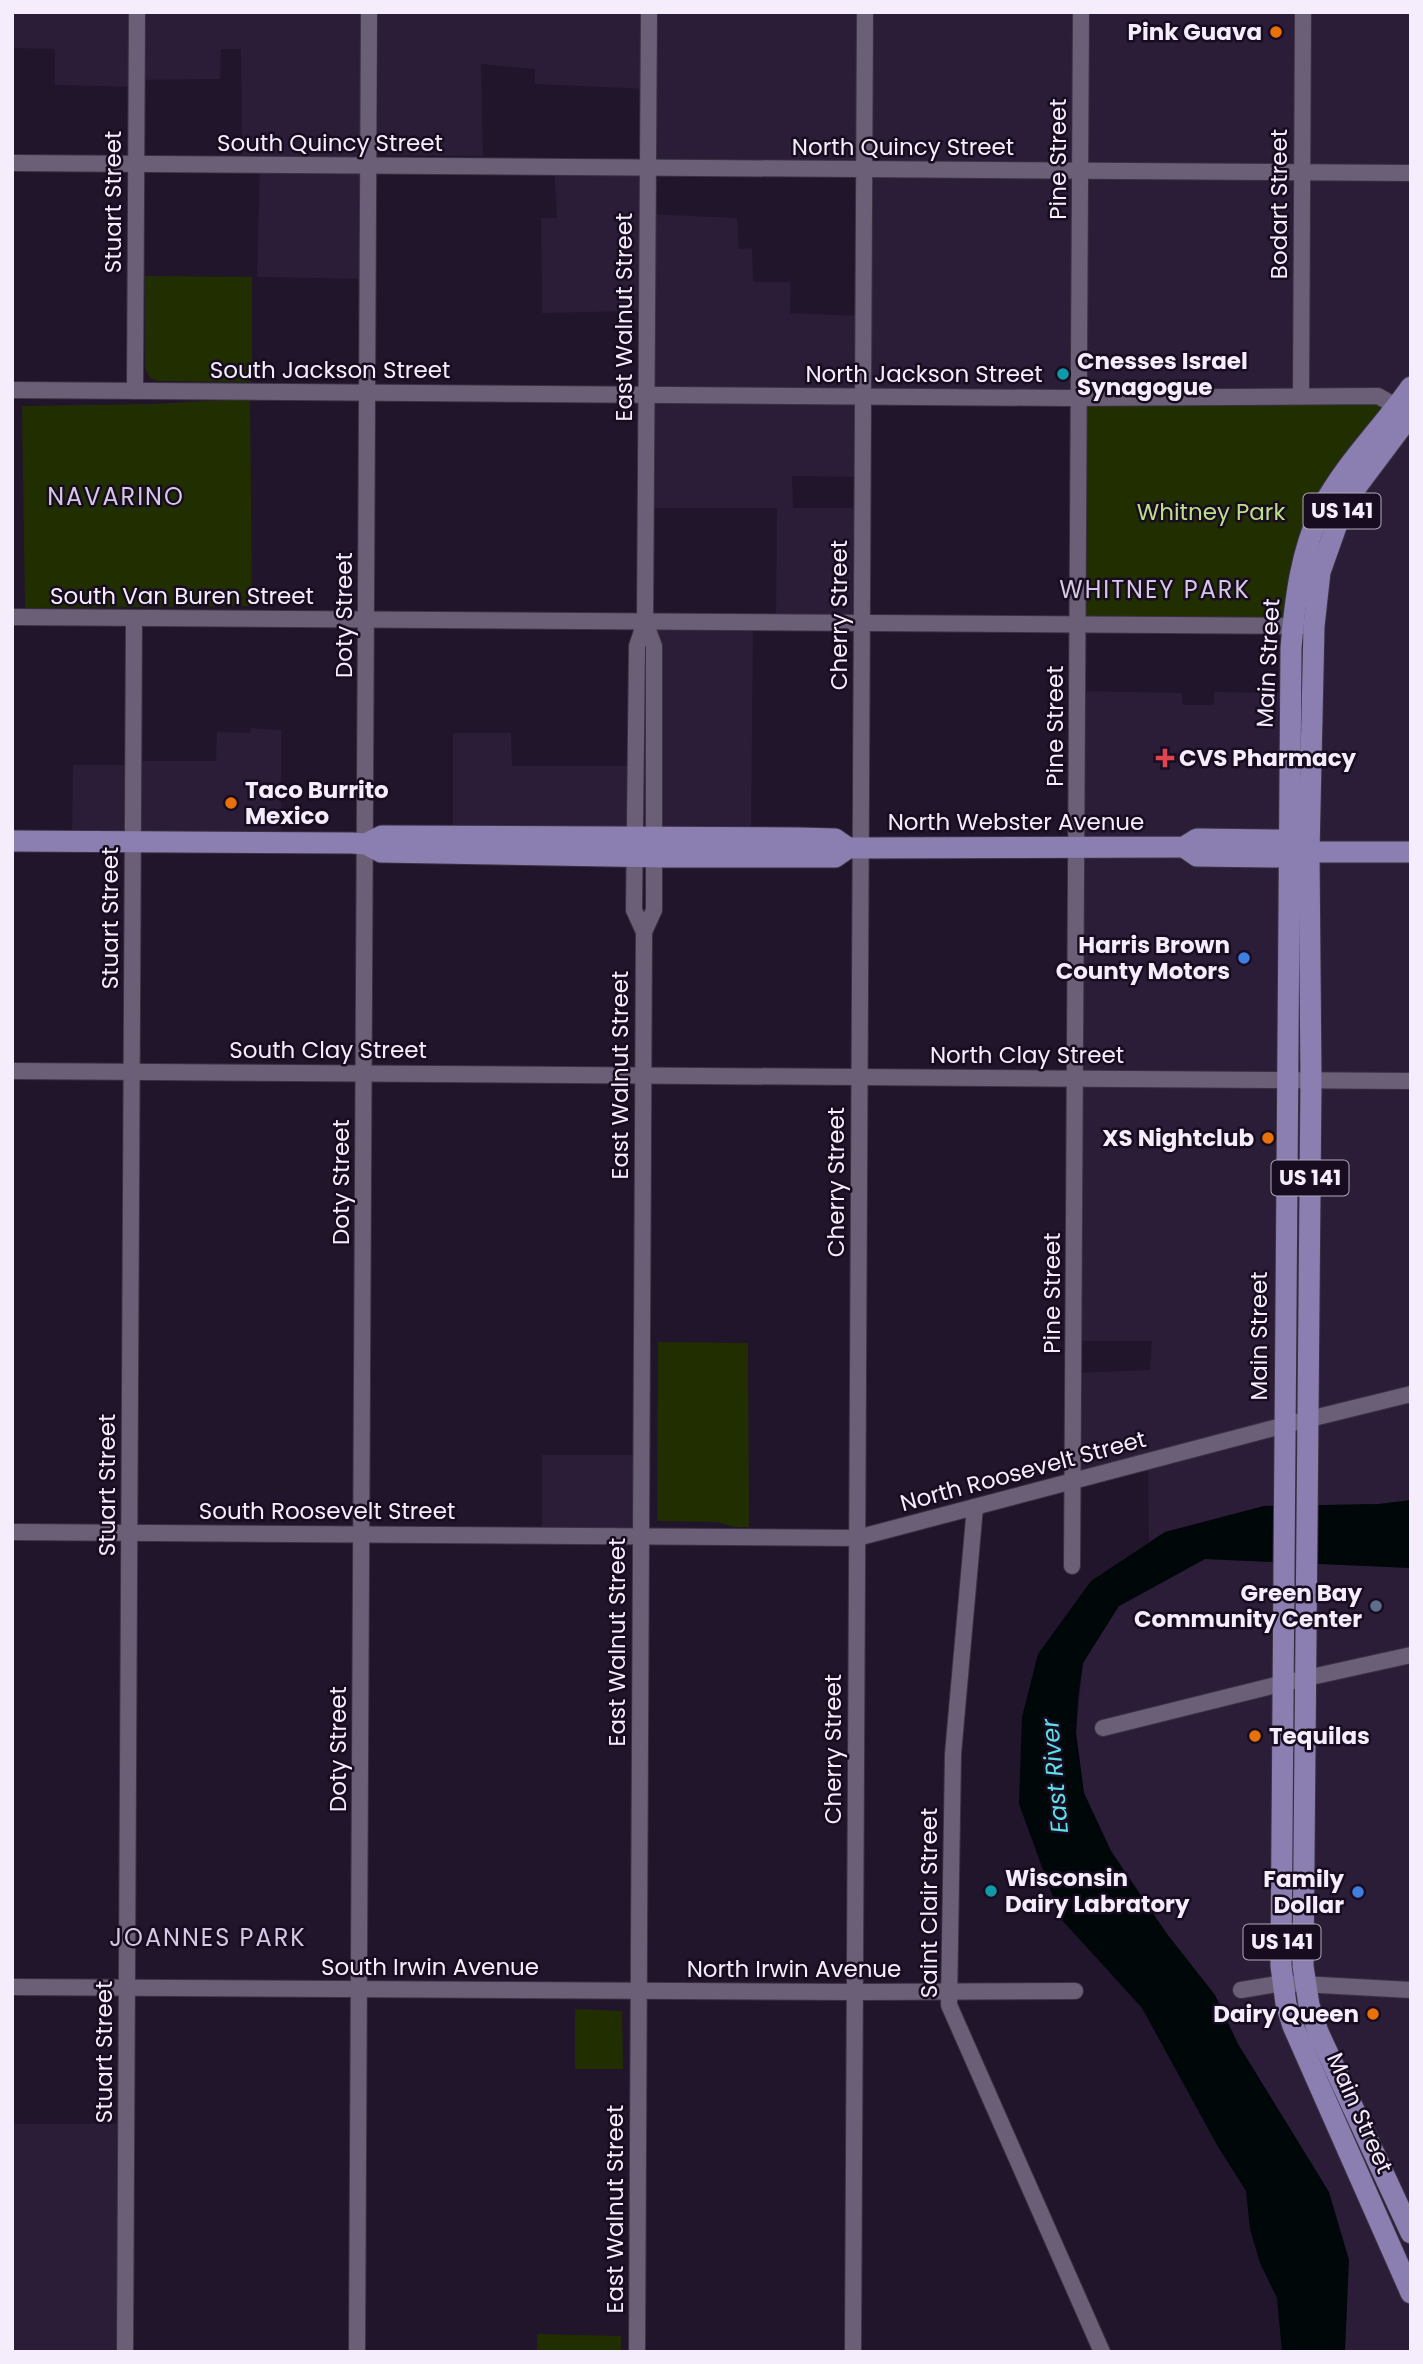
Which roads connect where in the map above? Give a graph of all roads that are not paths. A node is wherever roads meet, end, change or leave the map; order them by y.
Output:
1 (137, 12) edge
2 (369, 12) edge
3 (649, 12) edge
4 (865, 12) edge
5 (1081, 12) edge
6 (1303, 12) edge
7 (12, 163) edge
8 (136, 164) junction
9 (369, 166) junction
10 (648, 168) junction
11 (864, 169) junction
12 (1080, 171) junction
13 (1302, 172) junction
14 (1411, 173) edge
15 (1411, 387) edge
16 (12, 390) edge
17 (135, 391) junction
18 (368, 393) junction
19 (646, 395) junction
20 (863, 396) junction
21 (1301, 396) junction
22 (1079, 398) junction
23 (1406, 416) edge
24 (12, 617) edge
25 (134, 618) junction
26 (366, 620) junction
27 (645, 622) junction
28 (862, 624) junction
29 (1078, 625) junction
30 (1303, 626) junction
31 (12, 841) edge
32 (133, 843) junction
33 (366, 844) junction
34 (645, 847) junction
35 (855, 848) junction
36 (1077, 849) junction
37 (1299, 852) junction
38 (1411, 852) edge
39 (12, 1071) edge
40 (132, 1072) junction
41 (364, 1073) junction
42 (643, 1075) junction
43 (859, 1077) junction
44 (1076, 1079) junction
45 (1288, 1080) junction
46 (1311, 1081) junction
47 (1411, 1081) edge
48 (1411, 1394) edge
49 (1307, 1419) junction
50 (1285, 1425) junction
51 (1073, 1482) junction
52 (1296, 1504) junction
53 (975, 1507) junction
54 (12, 1532) edge
55 (129, 1533) junction
56 (362, 1534) junction
57 (640, 1536) junction
58 (857, 1538) junction
59 (1072, 1566) dead end
60 (1411, 1655) edge
61 (1294, 1681) junction
62 (1104, 1728) dead end
63 (1283, 1983) junction
64 (1306, 1984) junction
65 (12, 1987) edge
66 (127, 1988) junction
67 (359, 1989) junction
68 (1241, 1990) dead end
69 (1411, 1990) edge
70 (638, 1991) junction
71 (1075, 1991) dead end
72 (855, 1992) junction
73 (949, 1993) junction
74 (1411, 2233) edge
75 (1411, 2293) edge
76 (125, 2352) edge
77 (357, 2352) edge
78 (637, 2352) edge
79 (853, 2352) edge
80 (1102, 2352) edge

1 - 8 street, Stuart Street
2 - 9 street, Doty Street
3 - 10 street, East Walnut Street
4 - 11 street, Cherry Street
5 - 12 street, Pine Street
6 - 13 street, Bodart Street
7 - 8 street, South Quincy Street
8 - 9 street, South Quincy Street
8 - 17 street, Stuart Street
9 - 10 street, South Quincy Street
9 - 18 street, Doty Street
10 - 11 street, North Quincy Street
10 - 19 street, East Walnut Street
11 - 12 street, North Quincy Street
11 - 20 street, Cherry Street
12 - 13 street, North Quincy Street
12 - 22 street, Pine Street
13 - 14 street, North Quincy Street
13 - 21 street, Bodart Street
15 - 23 main road, Main Street / US 141
16 - 17 street, South Jackson Street
17 - 18 street, South Jackson Street
18 - 19 street, South Jackson Street
18 - 26 street, Doty Street
19 - 20 street, North Jackson Street
19 - 27 street, East Walnut Street
20 - 22 street, North Jackson Street
20 - 28 street, Cherry Street
21 - 22 street, North Jackson Street
21 - 23 street, North Jackson Street
22 - 29 street, Pine Street
23 - 30 main road, Main Street / US 141
24 - 25 street, South Van Buren Street
25 - 26 street, South Van Buren Street
25 - 32 street, Stuart Street
26 - 27 street, South Van Buren Street
26 - 33 street, Doty Street
27 - 28 street, South Van Buren Street
27 - 34 street, East Walnut Street
28 - 29 street, South Van Buren Street
28 - 35 street, Cherry Street
29 - 30 street, South Van Buren Street
29 - 36 street, Pine Street
30 - 37 main road, Main Street / US 141
31 - 32 main road, North Webster Avenue
32 - 33 main road, North Webster Avenue
32 - 40 street, Stuart Street
33 - 34 main road, North Webster Avenue
33 - 41 street, Doty Street
34 - 35 main road, North Webster Avenue
34 - 42 street, East Walnut Street
35 - 36 main road, North Webster Avenue
35 - 43 street, Cherry Street
36 - 37 main road, North Webster Avenue
36 - 44 street, Pine Street
37 - 38 main road, North Webster Avenue
37 - 45 main road, Main Street / US 141
37 - 46 main road, Main Street / US 141
39 - 40 street, South Clay Street
40 - 41 street, South Clay Street
40 - 55 street, Stuart Street
41 - 42 street, South Clay Street
41 - 56 street, Doty Street
42 - 43 street, North Clay Street
42 - 57 street, East Walnut Street
43 - 44 street, North Clay Street
43 - 58 street, Cherry Street
44 - 45 street, North Clay Street
44 - 51 street, Pine Street
45 - 46 street, North Clay Street
45 - 50 main road, Main Street / US 141
46 - 47 street, North Clay Street
46 - 49 main road, Main Street / US 141
48 - 49 street, North Roosevelt Street
49 - 50 street, North Roosevelt Street
49 - 52 main road, Main Street / US 141
50 - 51 street, North Roosevelt Street
50 - 52 main road, Main Street / US 141
51 - 53 street, North Roosevelt Street
51 - 59 street, Pine Street
52 - 61 main road, Main Street / US 141
53 - 58 street, North Roosevelt Street
53 - 73 street, Saint Clair Street
54 - 55 street, South Roosevelt Street
55 - 56 street, South Roosevelt Street
55 - 66 street, Stuart Street
56 - 57 street, South Roosevelt Street
56 - 67 street, Doty Street
57 - 58 street, North Roosevelt Street
57 - 70 street, East Walnut Street
58 - 72 street, Cherry Street
60 - 61 street
61 - 62 street
61 - 63 main road, Main Street / US 141
61 - 64 main road, Main Street / US 141
63 - 64 street
63 - 68 street
63 - 75 main road, Main Street / US 141
64 - 69 street
64 - 74 main road, Main Street / US 141
65 - 66 street, South Irwin Avenue
66 - 67 street, South Irwin Avenue
66 - 76 street, Stuart Street
67 - 70 street, South Irwin Avenue
67 - 77 street, Doty Street
70 - 72 street, North Irwin Avenue
70 - 78 street, East Walnut Street
71 - 73 street, North Irwin Avenue
72 - 73 street, North Irwin Avenue
72 - 79 street, Cherry Street
73 - 80 street, Saint Clair Street

